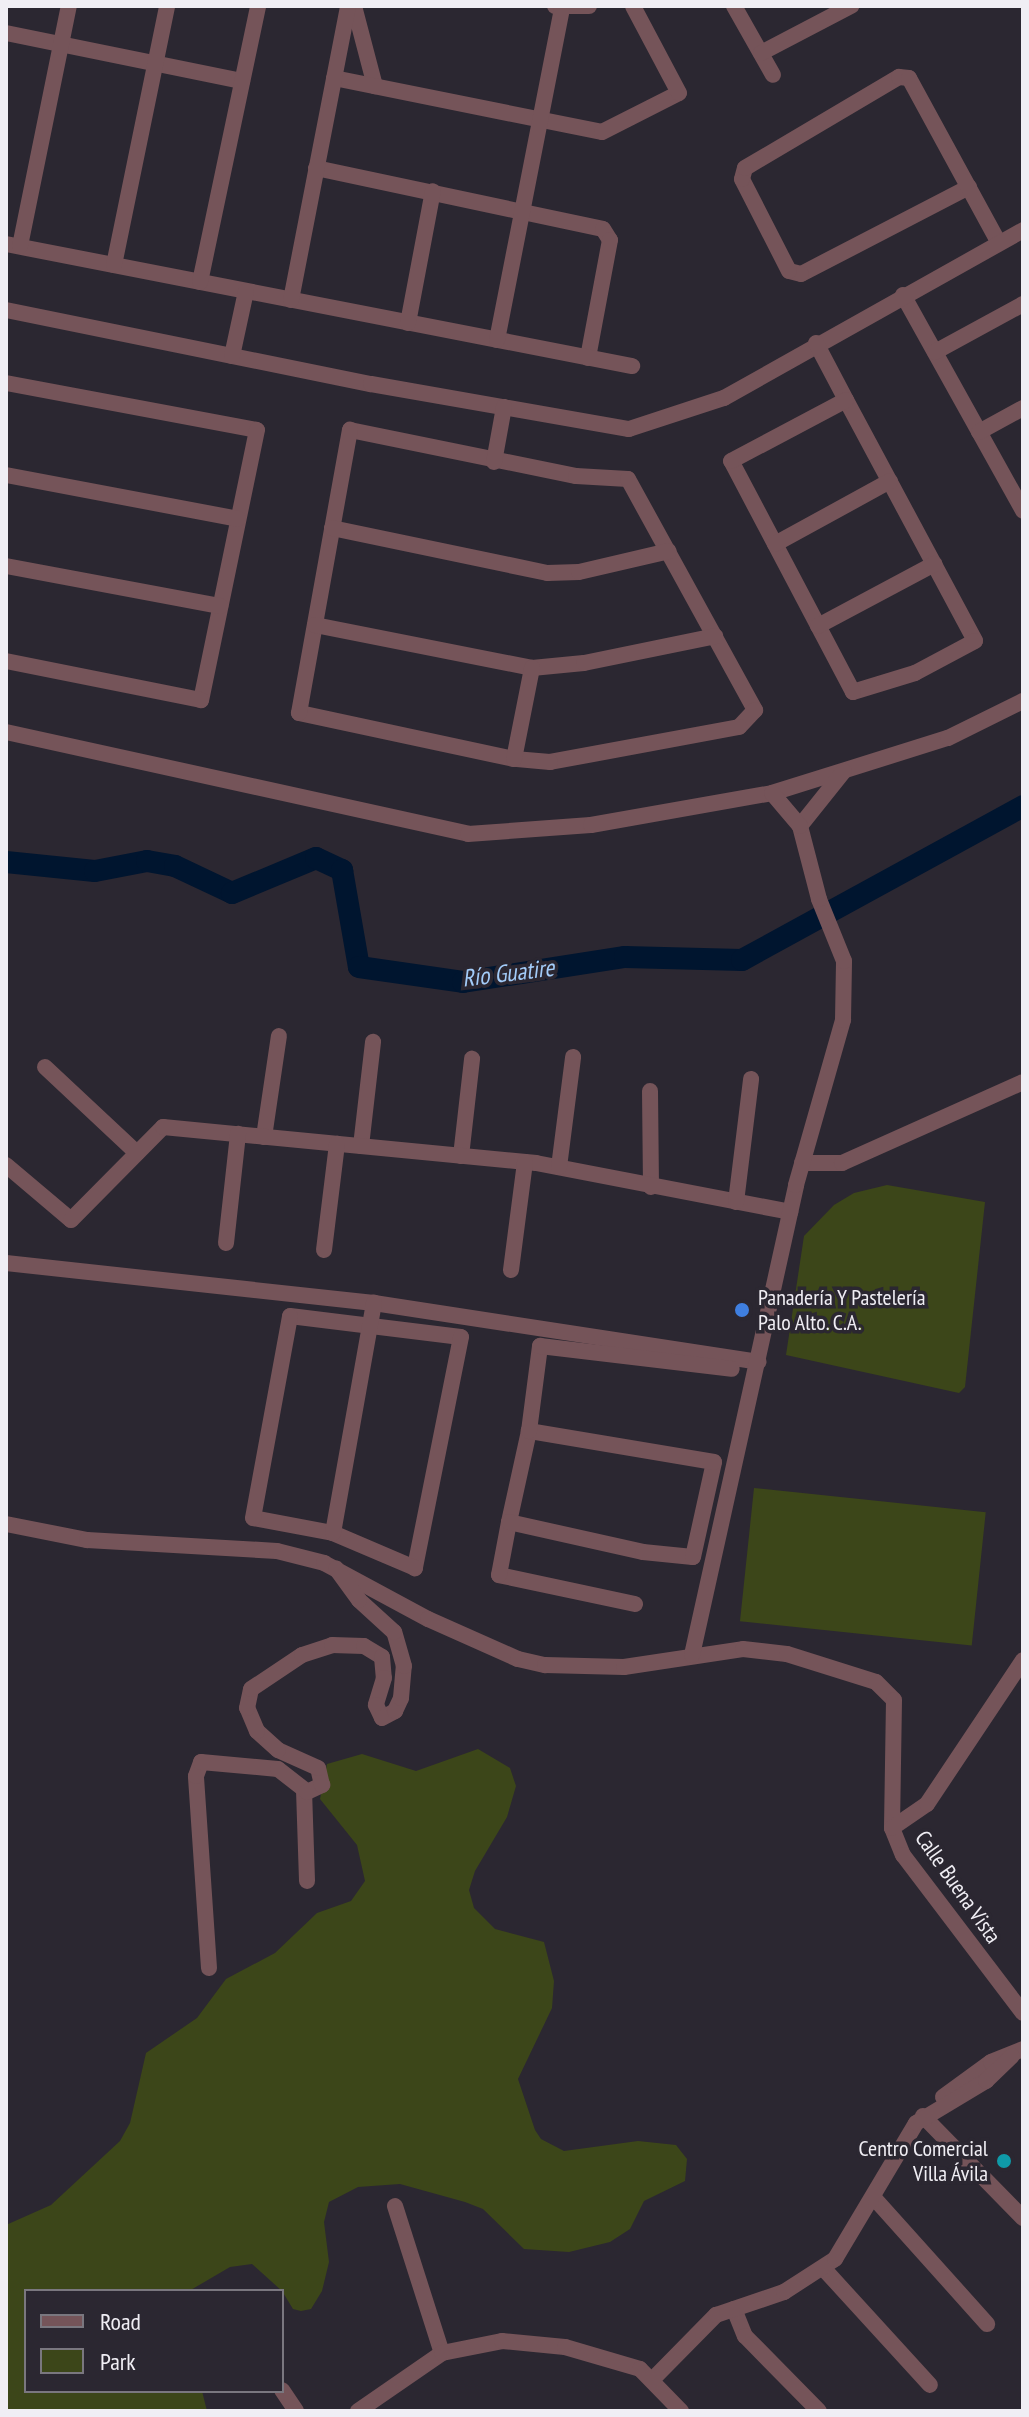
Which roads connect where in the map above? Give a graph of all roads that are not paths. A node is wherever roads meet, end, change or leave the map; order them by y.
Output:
1 (69, 6) edge
2 (167, 6) edge
3 (258, 6) edge
4 (348, 6) edge
5 (354, 6) edge
6 (589, 6) edge
7 (633, 6) edge
8 (734, 6) edge
9 (851, 6) edge
10 (558, 7) edge
11 (6, 33) edge
12 (62, 45) junction
13 (761, 53) junction
14 (157, 64) junction
15 (773, 75) dead end
16 (334, 78) junction
17 (242, 81) junction
18 (375, 86) junction
19 (540, 120) junction
20 (316, 168) junction
21 (969, 187) junction
22 (433, 191) junction
23 (522, 209) junction
24 (1023, 230) edge
25 (999, 243) junction
26 (13, 245) edge
27 (114, 265) junction
28 (200, 282) junction
29 (246, 291) junction
30 (903, 295) junction
31 (291, 300) junction
32 (1023, 304) edge
33 (6, 310) edge
34 (408, 323) junction
35 (497, 340) junction
36 (816, 343) junction
37 (935, 352) junction
38 (232, 356) junction
39 (588, 358) junction
40 (632, 366) dead end
41 (6, 383) edge
42 (846, 400) junction
43 (504, 407) junction
44 (1023, 408) edge
45 (979, 432) junction
46 (494, 462) junction
47 (6, 475) edge
48 (890, 481) junction
49 (1023, 509) edge
50 (238, 519) junction
51 (332, 528) junction
52 (775, 544) junction
53 (669, 551) junction
54 (934, 564) junction
55 (6, 566) edge
56 (220, 606) junction
57 (315, 625) junction
58 (818, 626) junction
59 (715, 636) junction
60 (6, 661) edge
61 (532, 668) junction
62 (1023, 701) edge
63 (6, 732) edge
64 (514, 759) junction
65 (844, 770) junction
66 (772, 793) junction
67 (800, 826) junction
68 (279, 1036) dead end
69 (373, 1042) dead end
70 (573, 1057) dead end
71 (472, 1059) dead end
72 (45, 1067) dead end
73 (751, 1079) dead end
74 (1023, 1082) edge
75 (650, 1091) dead end
76 (238, 1134) junction
77 (264, 1137) junction
78 (337, 1144) junction
79 (361, 1146) junction
80 (137, 1153) junction
81 (461, 1156) junction
82 (525, 1162) junction
83 (802, 1163) junction
84 (6, 1165) edge
85 (559, 1167) junction
86 (651, 1187) junction
87 (736, 1202) junction
88 (790, 1212) junction
89 (226, 1243) dead end
90 (324, 1250) dead end
91 (6, 1263) edge
92 (511, 1270) dead end
93 (374, 1303) junction
94 (370, 1326) junction
95 (758, 1362) junction
96 (732, 1369) dead end
97 (529, 1431) junction
98 (714, 1462) junction
99 (735, 1466) junction
100 (509, 1522) junction
101 (6, 1524) edge
102 (333, 1533) junction
103 (336, 1568) junction
104 (635, 1604) dead end
105 (692, 1655) junction
106 (1023, 1660) edge
107 (304, 1790) junction
108 (892, 1828) junction
109 (307, 1881) dead end
110 (209, 1968) dead end
111 (1023, 2013) edge
112 (1017, 2052) edge
113 (930, 2111) junction
114 (875, 2199) junction
115 (395, 2206) dead end
116 (1023, 2218) edge
117 (824, 2269) junction
118 (734, 2309) junction
119 (987, 2324) dead end
120 (442, 2353) junction
121 (653, 2379) junction
122 (930, 2385) dead end
123 (284, 2393) edge
124 (296, 2411) edge
125 (358, 2411) edge
126 (681, 2411) edge
127 (819, 2411) edge

1 - 12 street
2 - 14 street
3 - 17 street
4 - 16 street
5 - 18 street
6 - 10 street
7 - 19 street
8 - 13 street
9 - 13 street
10 - 19 street
11 - 12 street
12 - 14 street
12 - 26 street
13 - 15 street
14 - 17 street
14 - 27 street
16 - 18 street
16 - 20 street
17 - 28 street
18 - 19 street
19 - 23 street
20 - 22 street
20 - 31 street
21 - 21 street
21 - 25 street
22 - 23 street
22 - 34 street
23 - 35 street
23 - 39 street
24 - 25 street
25 - 30 street
26 - 27 street
27 - 28 street
28 - 29 street
29 - 31 street
29 - 38 street
30 - 36 street
30 - 37 street
31 - 34 street
32 - 37 street
33 - 38 street
34 - 35 street
35 - 39 street
36 - 42 street
36 - 43 street
37 - 45 street
38 - 43 street
39 - 40 street
41 - 50 street
42 - 48 street
42 - 52 street
43 - 46 street
44 - 45 street
45 - 49 street
46 - 51 street
46 - 53 street
47 - 50 street
48 - 52 street
48 - 54 street
50 - 56 street
51 - 53 street
51 - 57 street
52 - 58 street
53 - 59 street
54 - 58 street
54 - 58 street
55 - 56 street
56 - 60 street
57 - 61 street
57 - 64 street
59 - 61 street
59 - 64 street
61 - 64 street
62 - 65 street
63 - 66 street
65 - 66 street
65 - 67 street
66 - 67 street
67 - 83 street
68 - 77 street
69 - 79 street
70 - 85 street
71 - 81 street
72 - 80 street
73 - 87 street
74 - 83 street
75 - 86 street
76 - 77 street
76 - 80 street
76 - 89 street
77 - 78 street
78 - 79 street
78 - 90 street
79 - 81 street
80 - 84 street
81 - 82 street
82 - 85 street
82 - 92 street
83 - 88 street
85 - 86 street
86 - 87 street
87 - 88 street
88 - 95 street
91 - 93 street
93 - 94 street
93 - 95 street
94 - 102 street
94 - 102 street
94 - 102 street
95 - 99 street
96 - 97 street
97 - 98 street
97 - 100 street
98 - 99 street
98 - 100 street
99 - 105 street
100 - 104 street
101 - 103 street, Calle Buena Vista
103 - 105 street, Calle Buena Vista
103 - 107 street
105 - 108 street, Calle Buena Vista
106 - 108 street
107 - 109 street
107 - 110 street
108 - 111 street, Calle Buena Vista
112 - 113 street
113 - 114 street
113 - 116 street
114 - 117 street
114 - 119 street
115 - 120 street
117 - 118 street
117 - 122 street
118 - 121 street
118 - 127 street
120 - 121 street
120 - 125 street
121 - 126 street
123 - 124 street

